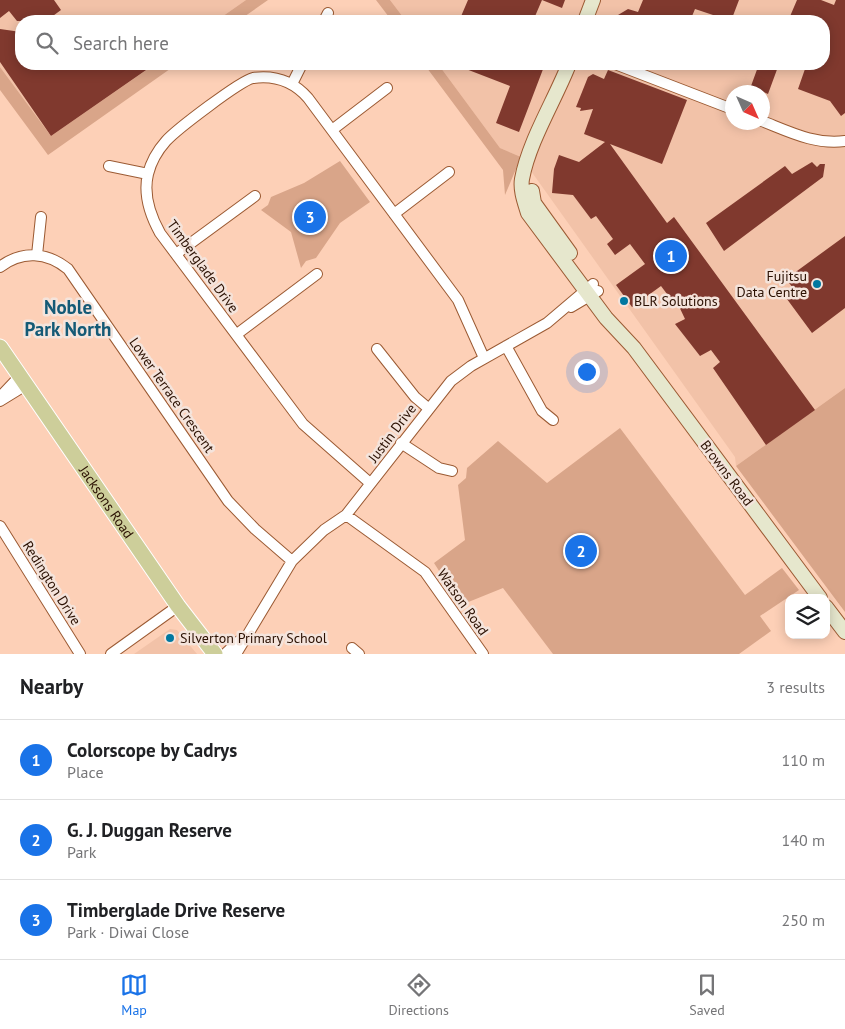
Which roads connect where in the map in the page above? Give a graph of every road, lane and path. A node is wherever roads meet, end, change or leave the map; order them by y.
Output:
1 (593, 0) edge
2 (587, 15) edge
3 (299, 70) edge
4 (567, 70) edge
5 (630, 70) edge
6 (292, 84) junction
7 (387, 88) dead end
8 (725, 107) edge
9 (770, 124) edge
10 (332, 130) junction
11 (845, 141) edge
12 (109, 166) dead end
13 (449, 172) dead end
14 (148, 174) junction
15 (255, 196) dead end
16 (394, 214) junction
17 (41, 217) dead end
18 (176, 254) junction
19 (37, 255) junction
20 (0, 267) edge
21 (317, 274) dead end
22 (592, 290) junction
23 (237, 334) junction
24 (506, 346) junction
25 (0, 347) edge
26 (377, 349) dead end
27 (484, 358) junction
28 (23, 381) junction
29 (0, 396) edge
30 (0, 401) edge
31 (428, 408) junction
32 (554, 420) dead end
33 (401, 443) junction
34 (452, 471) dead end
35 (370, 483) junction
36 (346, 515) junction
37 (0, 526) edge
38 (292, 561) junction
39 (817, 594) edge
40 (178, 606) junction
41 (830, 612) edge
42 (845, 632) edge
43 (248, 634) junction
44 (80, 654) edge
45 (111, 654) edge
46 (215, 654) edge
47 (225, 654) edge
48 (236, 654) edge
49 (483, 654) edge

1 - 2 street
3 - 6 street
4 - 22 street, Browns Road
5 - 8 street
6 - 10 street
6 - 14 street, Timberglade Drive
7 - 10 street
9 - 11 street
10 - 16 street
12 - 14 street
13 - 16 street
14 - 18 street, Timberglade Drive
15 - 18 street
16 - 27 street
17 - 19 street
18 - 23 street, Timberglade Drive
19 - 20 street, Lower Terrace Crescent
19 - 38 street, Lower Terrace Crescent
21 - 23 street
22 - 24 street, Justin Drive
22 - 39 street, Browns Road
23 - 35 street, Timberglade Drive
24 - 27 street, Justin Drive
24 - 32 street
25 - 28 main road, Jacksons Road
26 - 31 street
27 - 31 street, Justin Drive
28 - 29 street
28 - 30 street
28 - 40 main road, Jacksons Road
31 - 33 street, Justin Drive
33 - 34 street
33 - 35 street, Justin Drive
35 - 36 street, Justin Drive
36 - 38 street, Justin Drive
36 - 49 street, Watson Road
37 - 44 street, Redington Drive
38 - 43 street, Justin Drive
40 - 45 street
40 - 46 main road, Jacksons Road
41 - 42 street
43 - 47 street, Justin Drive
43 - 48 street, Justin Drive

